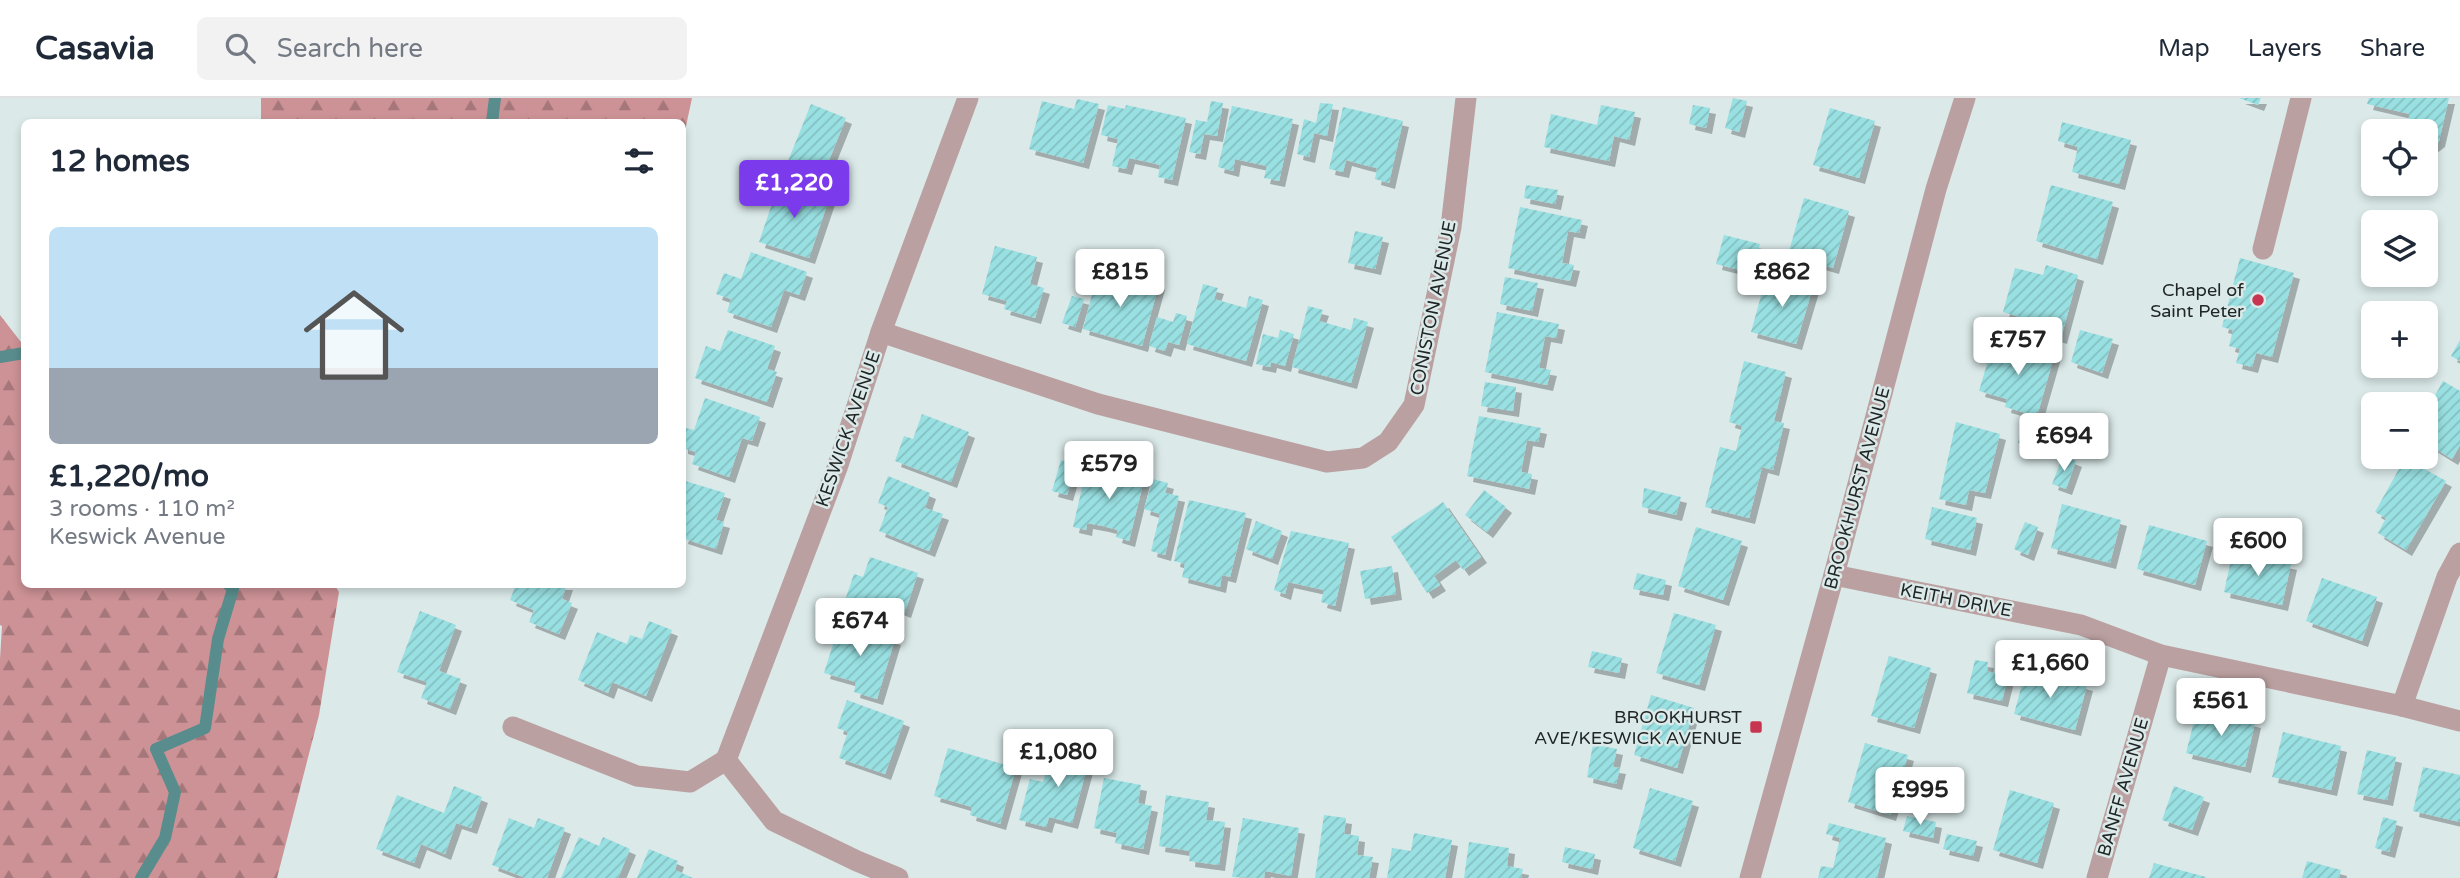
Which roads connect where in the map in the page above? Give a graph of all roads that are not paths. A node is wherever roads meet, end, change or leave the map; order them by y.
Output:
1 (968, 98) edge
2 (1466, 98) edge
3 (1965, 98) edge
4 (2301, 98) edge
5 (2263, 249) dead end
6 (881, 332) junction
7 (2460, 552) edge
8 (1834, 575) junction
9 (2161, 655) junction
10 (2402, 706) junction
11 (2460, 721) edge
12 (513, 727) dead end
13 (726, 760) junction
14 (898, 878) edge
15 (1750, 878) edge
16 (2097, 878) edge

1 - 6 street, KESWICK AVENUE
2 - 6 street, CONISTON AVENUE
3 - 8 street, BROOKHURST AVENUE
4 - 5 street
6 - 13 street, KESWICK AVENUE
7 - 10 street
8 - 9 street, KEITH DRIVE
8 - 15 street, BROOKHURST AVENUE
9 - 10 street, KEITH DRIVE
9 - 16 street, BANFF AVENUE
10 - 11 street, KEITH DRIVE
12 - 13 street
13 - 14 street

